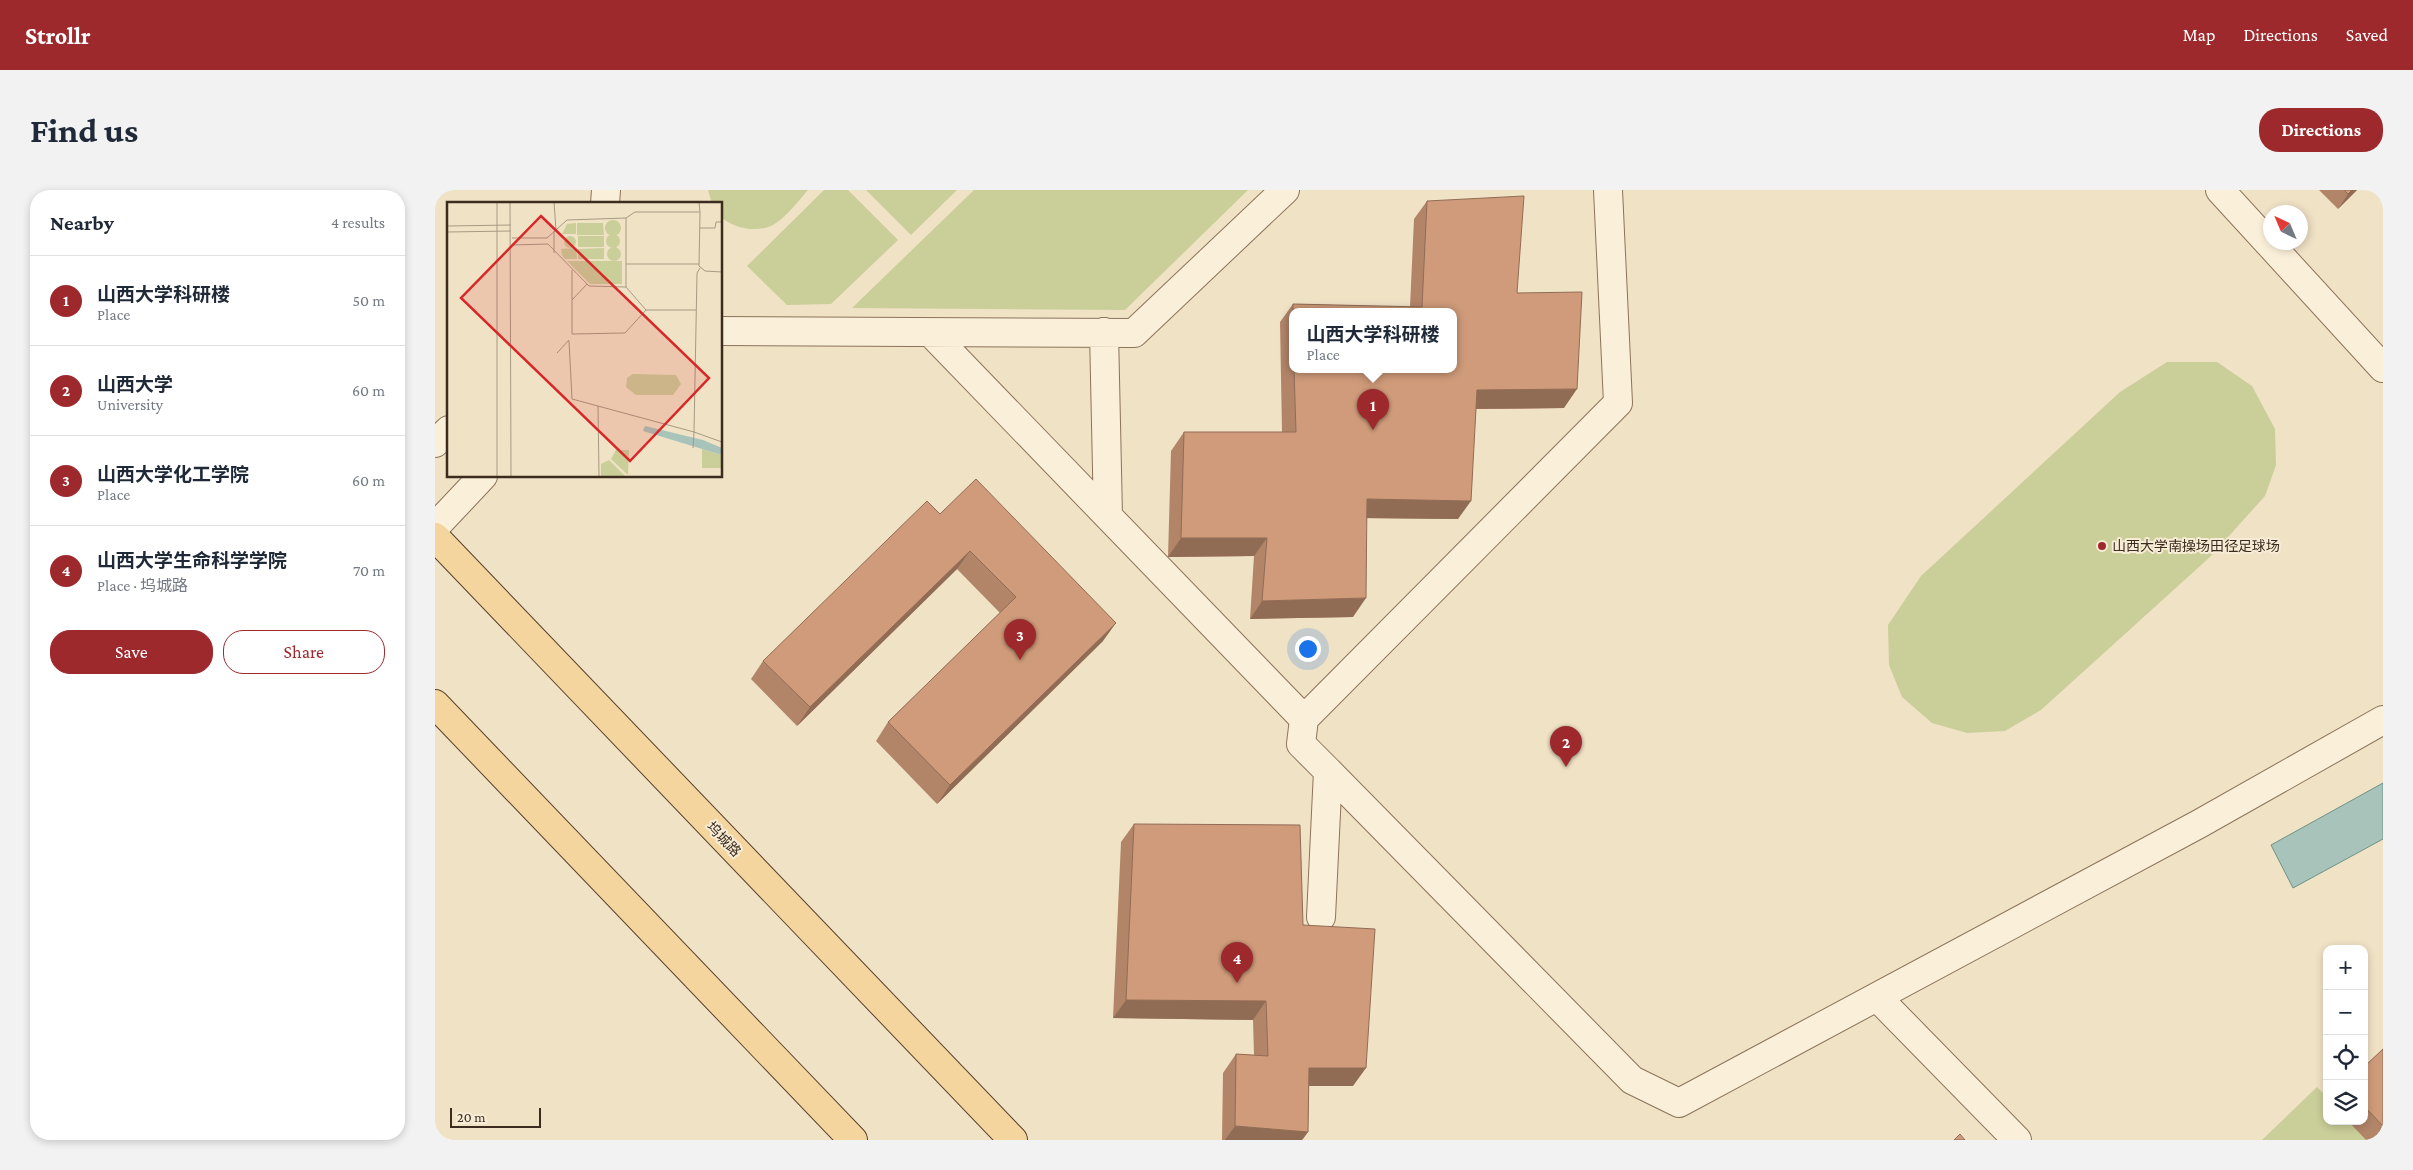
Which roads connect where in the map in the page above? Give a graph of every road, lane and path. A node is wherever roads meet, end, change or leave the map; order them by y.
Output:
1 (1285, 190) edge
2 (1608, 190) edge
3 (2221, 190) edge
4 (724, 328) edge
5 (1105, 332) junction
6 (931, 333) junction
7 (2383, 368) edge
8 (447, 432) edge
9 (435, 443) edge
10 (481, 478) edge
11 (1108, 516) junction
12 (435, 527) edge
13 (435, 537) edge
14 (435, 704) edge
15 (1304, 719) junction
16 (2383, 720) edge
17 (1327, 771) junction
18 (1321, 917) dead end
19 (1877, 997) junction
20 (853, 1140) edge
21 (1013, 1140) edge
22 (2017, 1140) edge

1 - 5 lane
2 - 15 lane
3 - 7 lane
4 - 6 lane
5 - 6 lane
5 - 11 lane
6 - 11 lane
8 - 9 lane
10 - 12 lane
11 - 15 lane
13 - 21 main road, 坞城路
14 - 20 main road
15 - 17 lane
16 - 19 lane
17 - 18 lane
17 - 19 lane
19 - 22 lane

